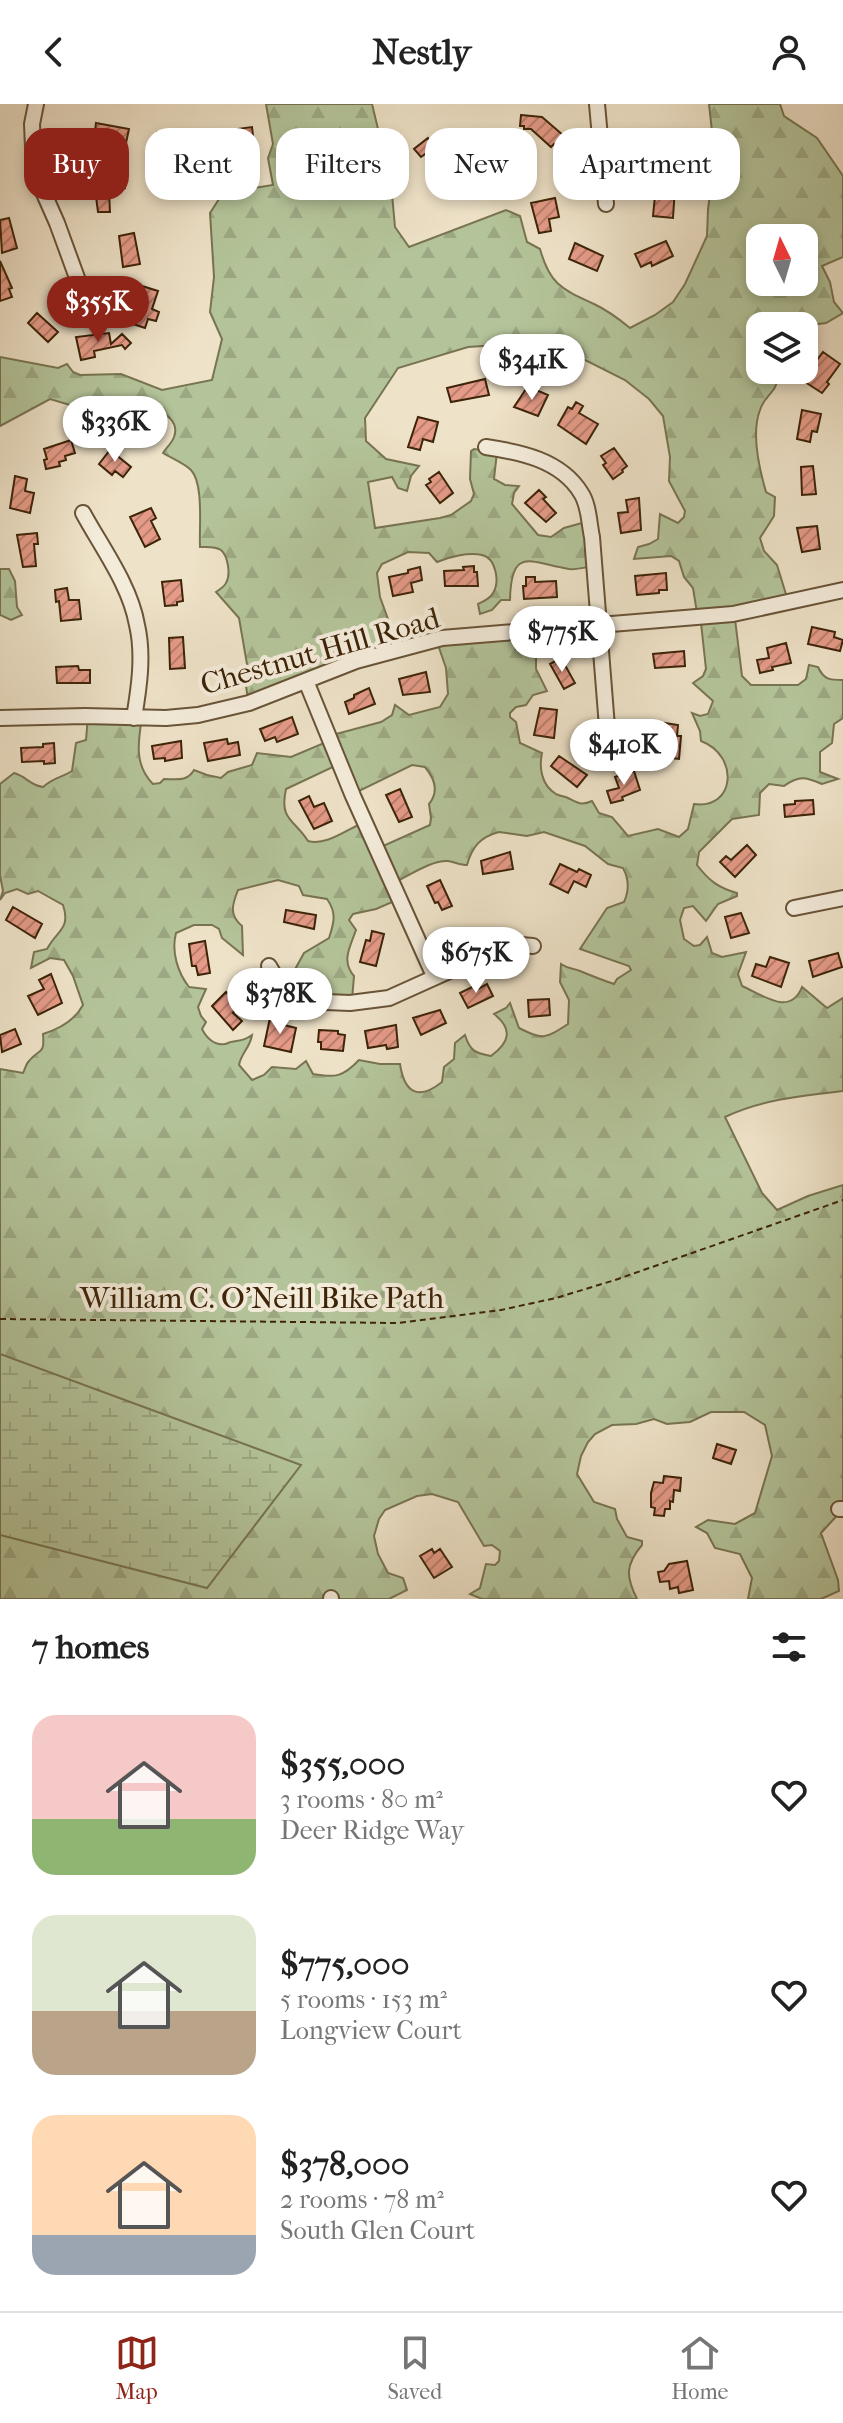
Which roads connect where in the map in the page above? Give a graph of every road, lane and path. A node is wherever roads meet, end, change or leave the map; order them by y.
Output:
1 (36, 104) edge
2 (597, 104) edge
3 (606, 204) dead end
4 (80, 286) dead end
5 (486, 447) dead end
6 (83, 513) dead end
7 (843, 590) edge
8 (599, 626) junction
9 (306, 681) junction
10 (0, 718) edge
11 (134, 718) junction
12 (607, 727) dead end
13 (843, 898) edge
14 (794, 908) dead end
15 (533, 946) dead end
16 (269, 966) dead end
17 (434, 976) junction
18 (843, 1200) edge
19 (0, 1319) edge

1 - 4 street
2 - 3 street
5 - 8 street
6 - 11 street
7 - 8 street, Chestnut Hill Road
8 - 9 street, Chestnut Hill Road
8 - 12 street
9 - 11 street, Chestnut Hill Road
9 - 17 street
10 - 11 street, Chestnut Hill Road
13 - 14 street
15 - 17 street
16 - 17 street
18 - 19 path, William C. O'Neill Bike Path

